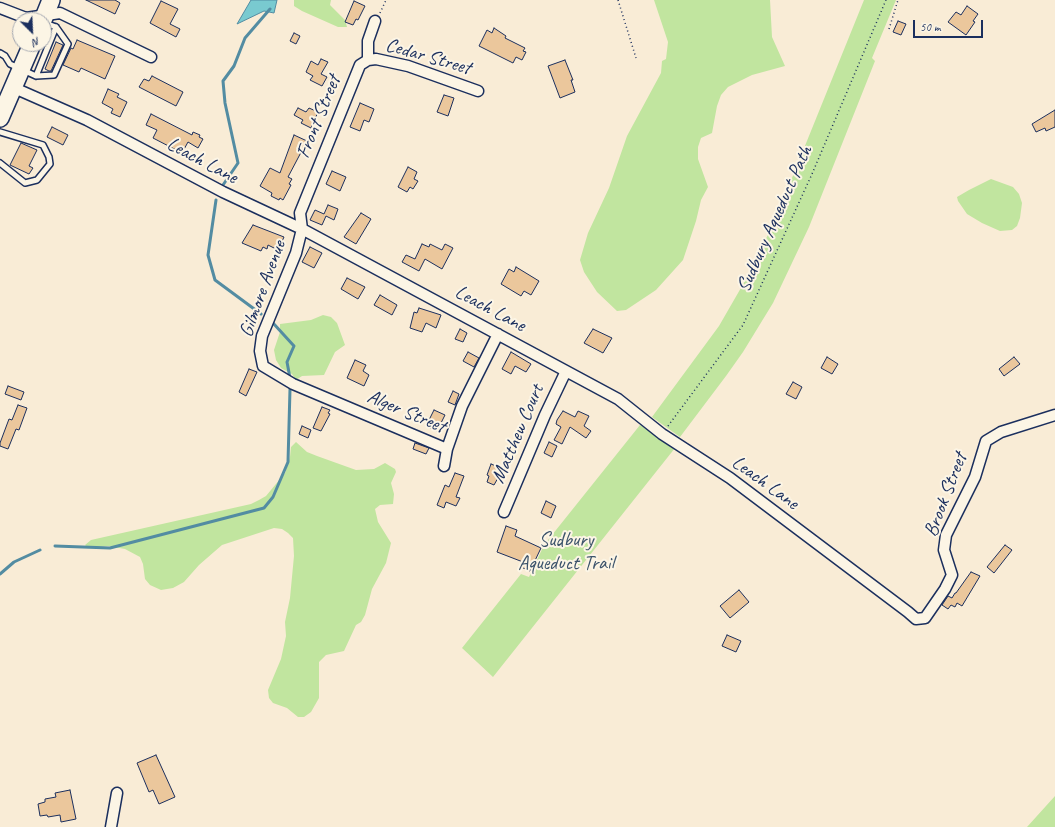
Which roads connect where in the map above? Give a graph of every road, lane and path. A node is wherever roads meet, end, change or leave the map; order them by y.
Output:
1 (386, 0) edge
2 (618, 0) edge
3 (886, 0) edge
4 (898, 0) edge
5 (0, 8) edge
6 (12, 13) edge
7 (52, 16) edge
8 (375, 21) joint
9 (52, 22) edge
10 (889, 30) dead end
11 (28, 52) edge
12 (41, 52) edge
13 (0, 53) edge
14 (151, 57) dead end
15 (636, 58) dead end
16 (368, 60) junction
17 (20, 69) junction
18 (36, 76) junction
19 (12, 87) junction
20 (478, 91) dead end
21 (0, 118) edge
22 (0, 132) edge
23 (0, 163) edge
24 (302, 229) junction
25 (498, 334) junction
26 (261, 361) joint
27 (566, 371) junction
28 (1055, 416) edge
29 (662, 434) junction
30 (447, 449) junction
31 (444, 466) dead end
32 (504, 512) dead end
33 (916, 620) joint
34 (117, 792) dead end
35 (111, 827) edge

1 - 8 path
2 - 15 path
3 - 29 path, Sudbury Aqueduct Path
4 - 10 path
5 - 6 street
7 - 14 street
8 - 16 street, Front Street
9 - 18 lane
11 - 17 main road
12 - 18 lane
13 - 17 lane
16 - 20 street, Cedar Street
16 - 24 street, Front Street
17 - 18 lane
17 - 19 main road
19 - 21 main road
19 - 24 street, Leach Lane
22 - 23 lane
24 - 25 street, Leach Lane
24 - 26 street, Gilmore Avenue
25 - 27 street, Leach Lane
25 - 30 street, Alger Street
26 - 30 street, Alger Street
27 - 29 street, Leach Lane
27 - 32 street, Matthew Court
28 - 33 street, Brook Street
29 - 33 street, Leach Lane
30 - 31 street
34 - 35 street

